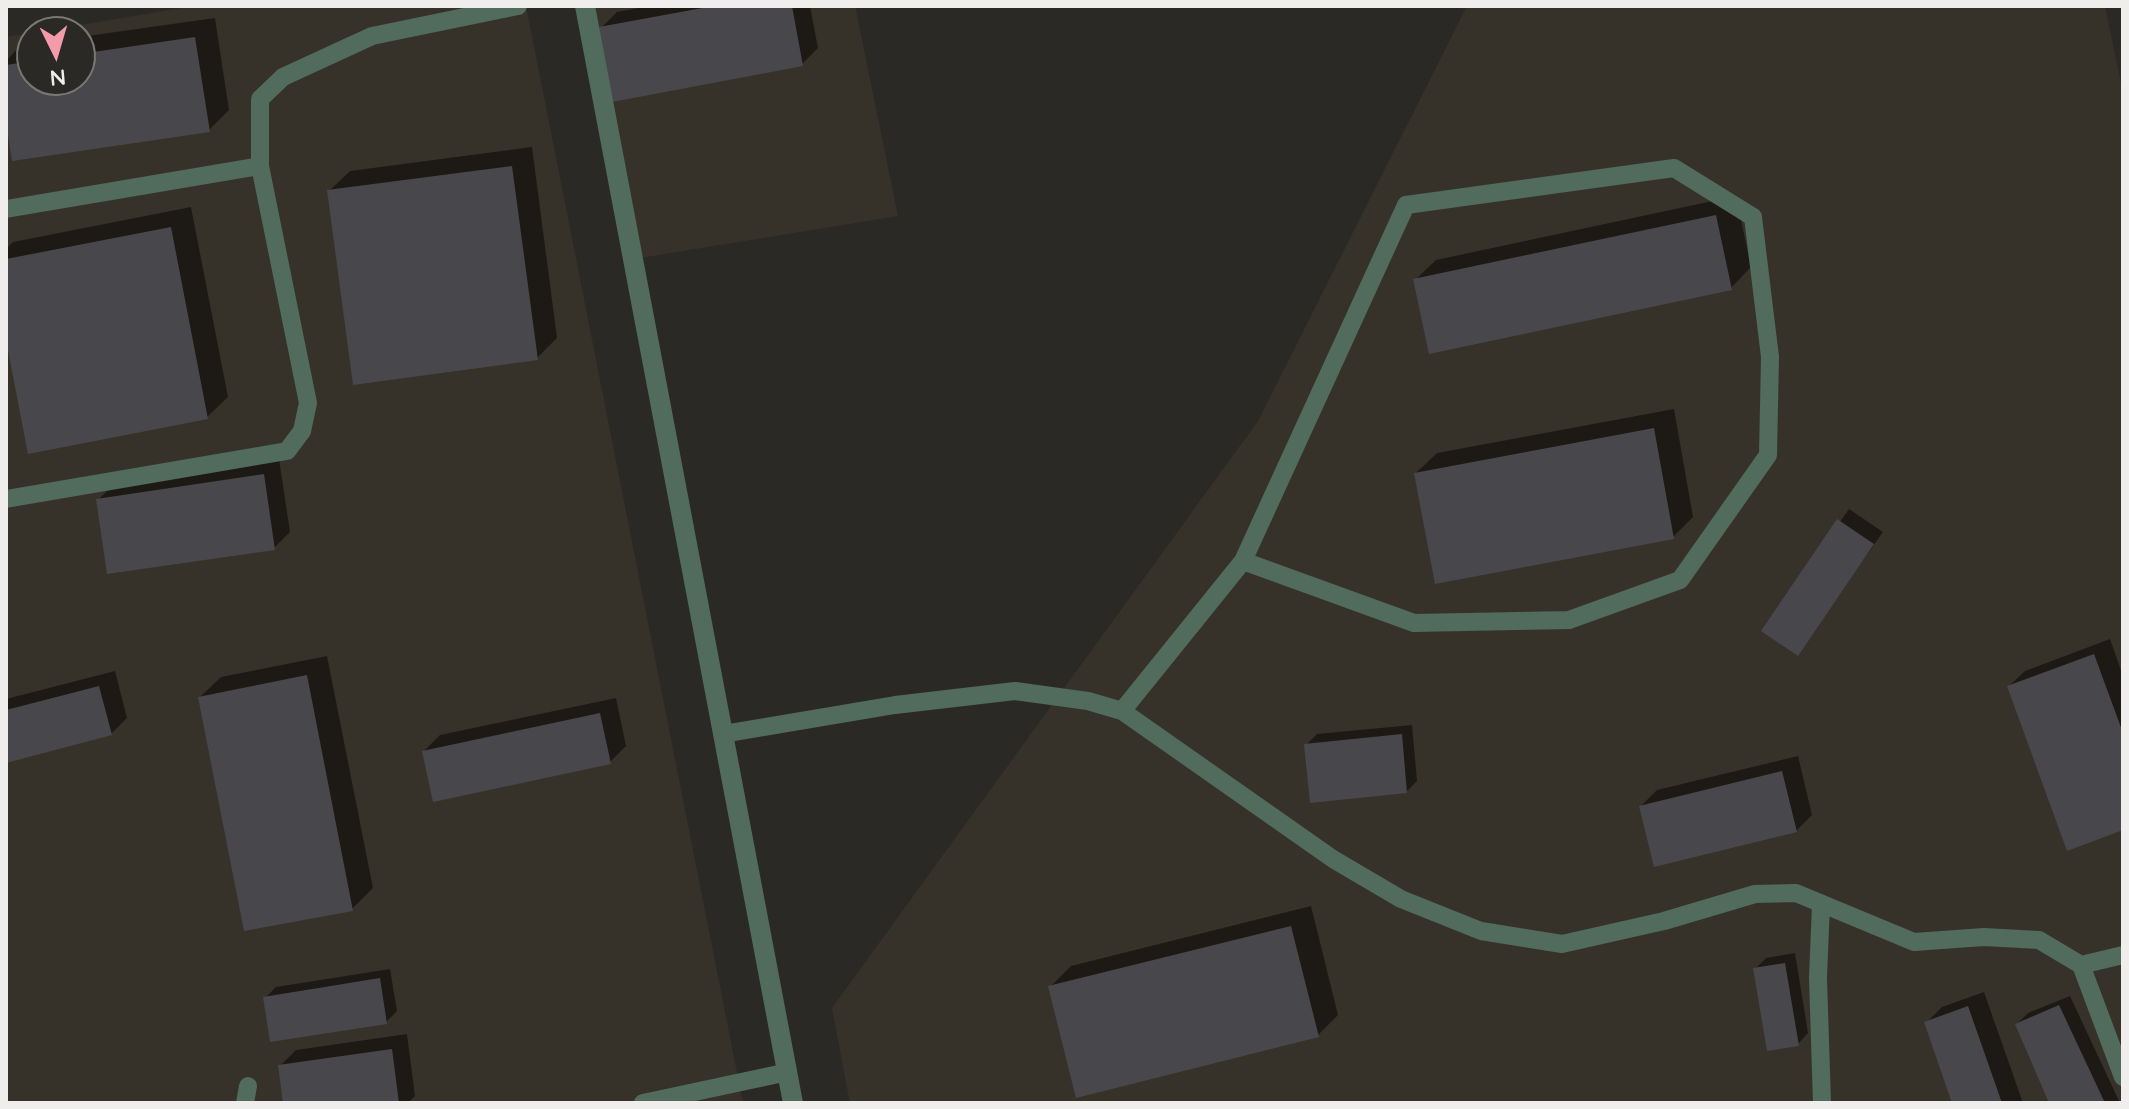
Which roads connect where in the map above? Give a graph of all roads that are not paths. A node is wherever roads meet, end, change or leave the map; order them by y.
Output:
1 (518, 6) edge
2 (585, 6) edge
3 (260, 166) junction
4 (6, 209) edge
5 (6, 499) edge
6 (1243, 561) junction
7 (1122, 711) junction
8 (723, 734) junction
9 (1821, 904) junction
10 (2123, 955) edge
11 (2081, 965) junction
12 (788, 1072) junction
13 (2123, 1077) edge
14 (643, 1103) edge
15 (793, 1103) edge
16 (1822, 1103) edge

1 - 3 lane
2 - 8 street
3 - 4 lane
3 - 5 lane
6 - 6 lane
6 - 7 lane
7 - 8 lane
7 - 9 lane
8 - 12 street
9 - 11 lane
9 - 16 lane
10 - 11 lane
11 - 13 lane
12 - 14 lane
12 - 15 street

